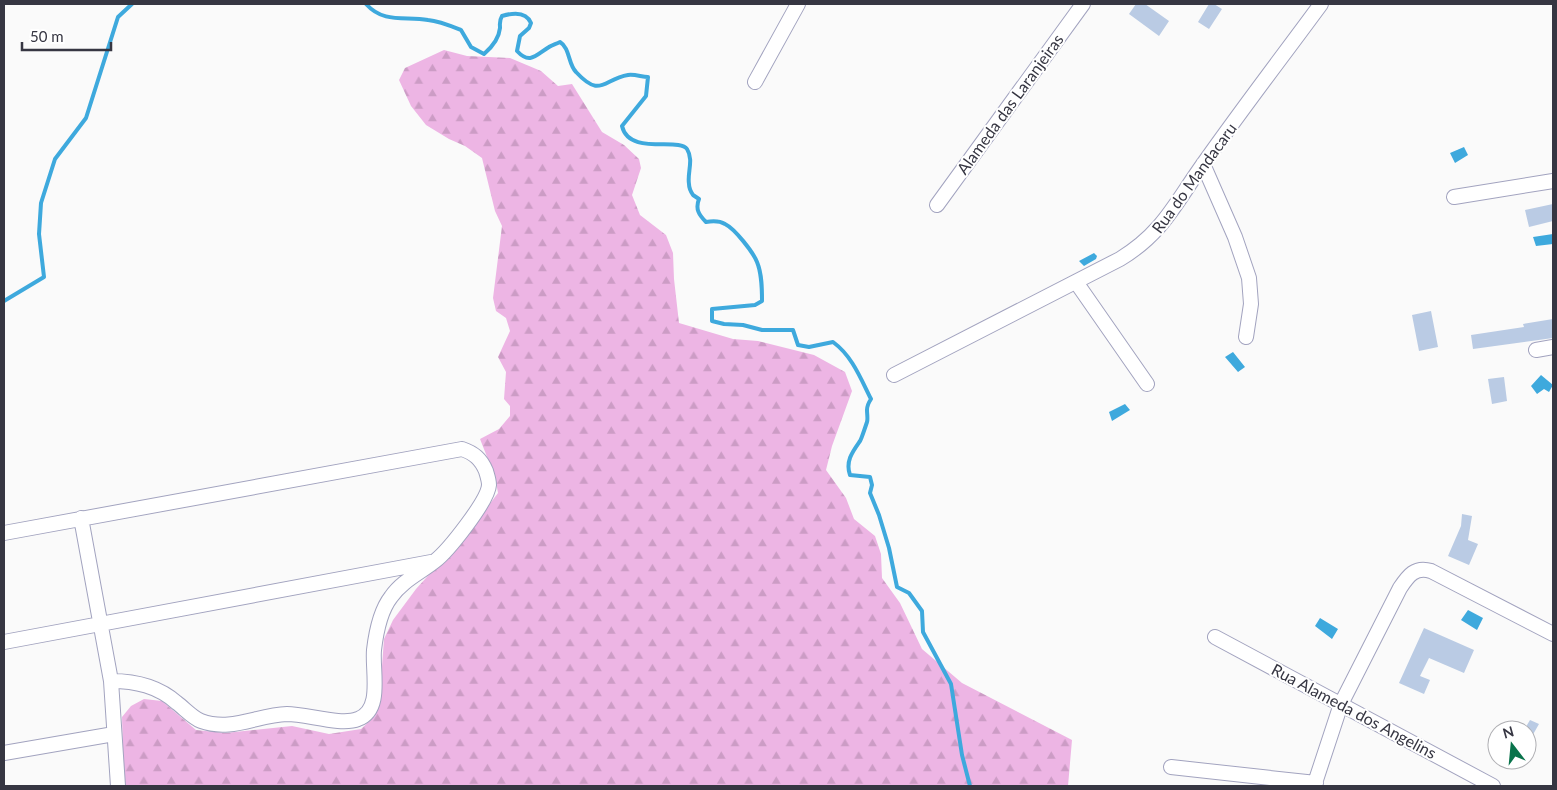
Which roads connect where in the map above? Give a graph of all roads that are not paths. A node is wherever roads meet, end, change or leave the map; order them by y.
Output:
1 (798, 4) edge
2 (1083, 4) edge
3 (1321, 4) edge
4 (755, 82) dead end
5 (1203, 164) junction
6 (1553, 181) edge
7 (1454, 197) dead end
8 (937, 204) dead end
9 (1076, 282) junction
10 (1246, 337) dead end
11 (1553, 347) edge
12 (1536, 350) dead end
13 (894, 375) dead end
14 (1147, 384) dead end
15 (81, 518) junction
16 (4, 533) edge
17 (436, 561) junction
18 (100, 624) junction
19 (1553, 634) edge
20 (1214, 637) dead end
21 (4, 642) edge
22 (111, 681) junction
23 (1341, 704) junction
24 (114, 734) junction
25 (4, 754) edge
26 (1171, 767) dead end
27 (1484, 784) edge
28 (1315, 785) edge
29 (118, 786) edge

1 - 4 street
2 - 8 street, Alameda das Laranjeiras
3 - 5 street, Rua do Mandacaru
5 - 9 street, Rua do Mandacaru
5 - 10 street
6 - 7 street
9 - 13 street, Rua do Mandacaru
9 - 14 street
11 - 12 street
15 - 16 street
15 - 17 street
15 - 18 street
17 - 18 street
17 - 22 street
18 - 21 street
18 - 22 street
19 - 23 street
20 - 23 street, Rua Alameda dos Angelins
22 - 24 street
23 - 27 street, Rua Alameda dos Angelins
23 - 28 street
24 - 25 street
24 - 29 street
26 - 28 street

